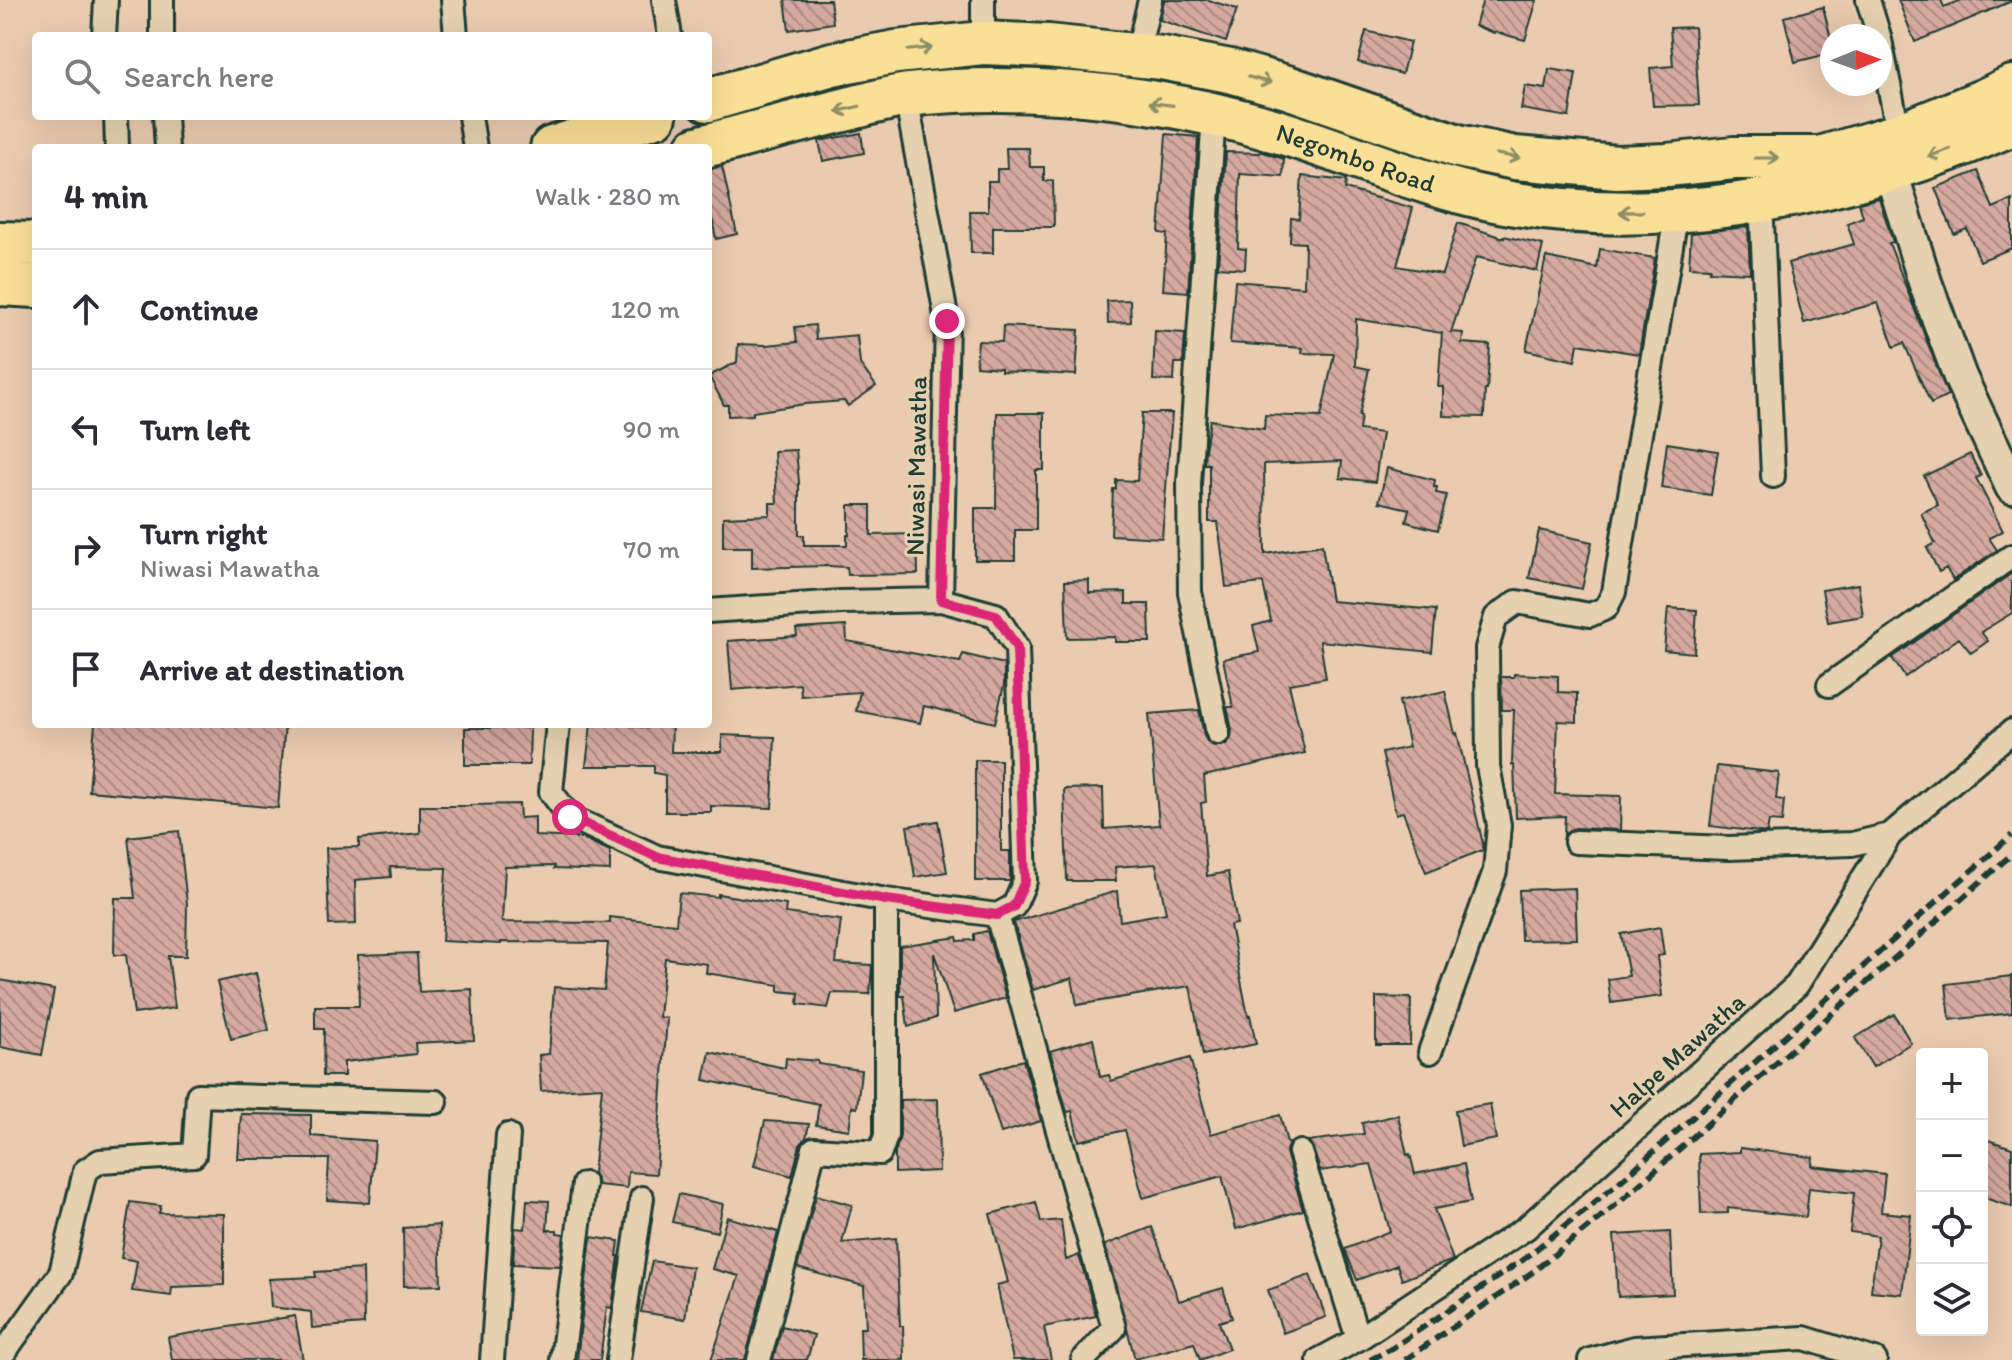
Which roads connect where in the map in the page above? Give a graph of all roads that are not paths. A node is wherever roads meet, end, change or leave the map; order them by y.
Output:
1 (106, 0) edge
2 (162, 0) edge
3 (453, 0) edge
4 (664, 0) edge
5 (983, 0) edge
6 (1150, 0) edge
7 (1868, 0) edge
8 (1875, 24) edge
9 (104, 32) edge
10 (162, 32) edge
11 (456, 32) edge
12 (669, 32) edge
13 (983, 43) junction
14 (1137, 55) junction
15 (2012, 87) edge
16 (906, 96) junction
17 (1887, 96) edge
18 (712, 99) edge
19 (1217, 114) junction
20 (116, 120) edge
21 (165, 120) edge
22 (471, 120) edge
23 (642, 120) edge
24 (2012, 124) edge
25 (117, 144) edge
26 (167, 144) edge
27 (474, 144) edge
28 (565, 144) edge
29 (712, 144) edge
30 (1895, 152) junction
31 (1761, 199) junction
32 (1677, 210) junction
33 (0, 243) edge
34 (32, 244) edge
35 (0, 284) edge
36 (32, 286) edge
37 (1773, 476) dead end
38 (2012, 487) edge
39 (2012, 556) edge
40 (941, 600) junction
41 (712, 611) edge
42 (1829, 685) dead end
43 (558, 728) edge
44 (2012, 731) edge
45 (1218, 733) dead end
46 (1890, 835) junction
47 (1576, 842) dead end
48 (886, 900) junction
49 (997, 915) junction
50 (1430, 1052) dead end
51 (436, 1102) dead end
52 (508, 1135) dead end
53 (1300, 1152) dead end
54 (584, 1184) dead end
55 (642, 1198) dead end
56 (1358, 1339) junction
57 (0, 1358) edge
58 (492, 1360) edge
59 (562, 1360) edge
60 (618, 1360) edge
61 (759, 1360) edge
62 (1083, 1360) edge
63 (1319, 1360) edge
64 (1590, 1360) edge
65 (1875, 1360) edge

1 - 9 street
2 - 10 street
3 - 11 street
4 - 12 street
5 - 13 street
6 - 14 street
7 - 8 street
13 - 14 highway, Negombo Road
18 -> 13 highway, Negombo Road
14 -> 30 highway, Negombo Road
15 - 30 highway, Negombo Road
19 -> 16 highway, Negombo Road
16 -> 29 highway, Negombo Road
16 - 40 street, Niwasi Mawatha
17 - 30 street
32 -> 19 highway, Negombo Road
19 - 45 street
20 - 25 street
21 - 26 street
22 - 27 street
23 - 28 highway
24 -> 30 highway, Negombo Road
30 - 31 highway, Negombo Road
30 - 38 street
31 - 32 highway, Negombo Road
31 - 37 street
32 - 50 street
33 - 34 highway
35 - 36 highway
39 - 42 street
40 - 41 street
40 - 49 street
43 - 48 street
44 - 46 street, Halpe Mawatha
46 - 47 street
46 - 56 street, Halpe Mawatha
48 - 49 street
48 - 61 street
49 - 62 street
51 - 57 street
52 - 58 street
53 - 56 street
54 - 59 street
55 - 60 street
56 - 63 street, Halpe Mawatha
64 - 65 street

